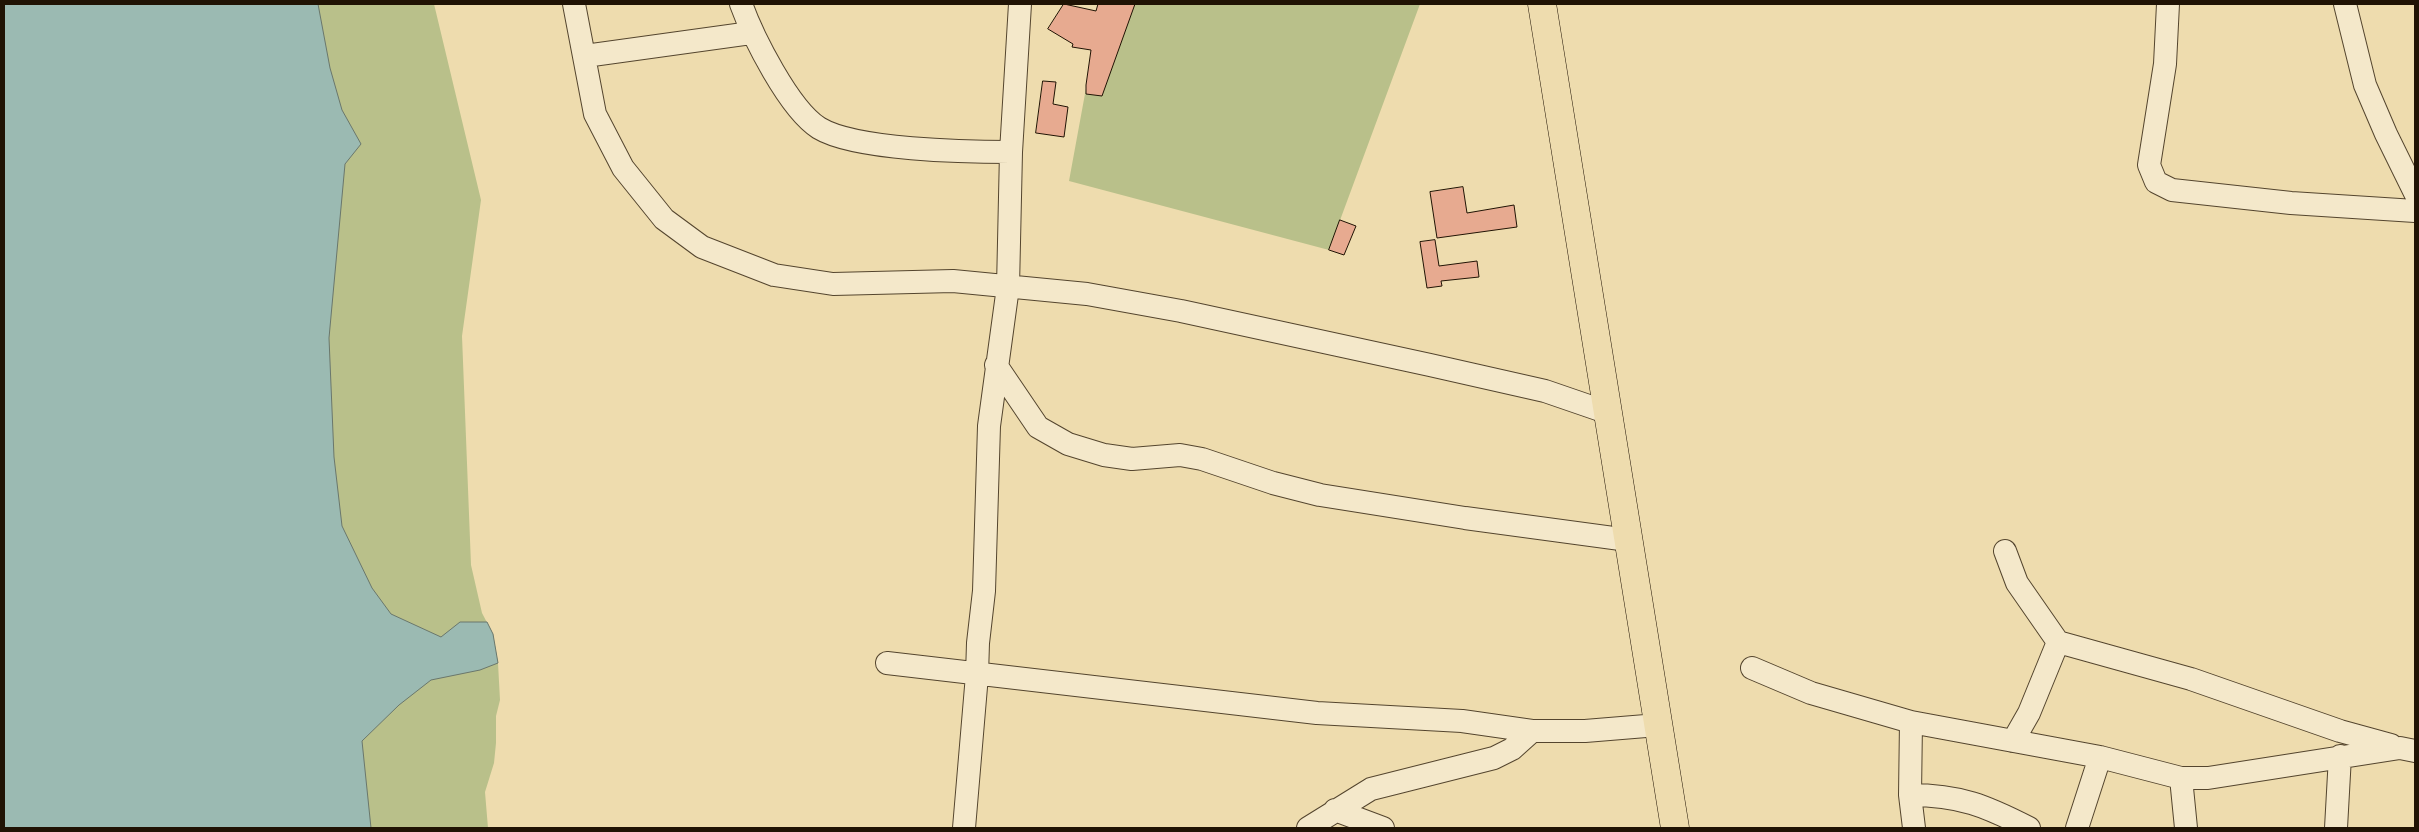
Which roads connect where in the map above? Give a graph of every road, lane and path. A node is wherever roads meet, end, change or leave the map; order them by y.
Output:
1 (574, 4) edge
2 (741, 4) edge
3 (1020, 4) edge
4 (1542, 4) edge
5 (2168, 4) edge
6 (2345, 4) edge
7 (751, 33) junction
8 (585, 56) junction
9 (1011, 152) junction
10 (2415, 193) edge
11 (2415, 211) edge
12 (1008, 287) junction
13 (996, 365) junction
14 (1609, 414) junction
15 (1628, 540) junction
16 (2005, 551) dead end
17 (2058, 642) junction
18 (887, 663) dead end
19 (1752, 668) dead end
20 (977, 675) junction
21 (1910, 722) junction
22 (1658, 725) junction
23 (1532, 731) junction
24 (2013, 741) junction
25 (2408, 749) edge
26 (2340, 756) junction
27 (2100, 757) junction
28 (2181, 778) junction
29 (1910, 795) junction
30 (1335, 810) junction
31 (964, 828) edge
32 (1308, 828) edge
33 (1383, 828) edge
34 (1675, 828) edge
35 (1914, 828) edge
36 (2029, 828) edge
37 (2077, 828) edge
38 (2186, 828) edge
39 (2336, 828) edge

1 - 8 street
2 - 7 street
3 - 9 street
4 - 14 main road
5 - 11 street
6 - 10 street
7 - 8 street
7 - 9 street
8 - 12 street
9 - 12 street
12 - 13 street
12 - 14 street
13 - 15 street
13 - 20 street
14 - 15 main road
15 - 22 main road
16 - 17 street
17 - 24 street
17 - 25 street
18 - 20 street
19 - 21 street
20 - 23 street
20 - 31 street
21 - 24 street
21 - 29 street
22 - 23 street
22 - 34 main road
23 - 30 street
24 - 27 street
25 - 26 street
26 - 28 street
26 - 39 street
27 - 28 street
27 - 37 street
28 - 38 street
29 - 35 street
29 - 36 street
30 - 32 street
30 - 33 street

